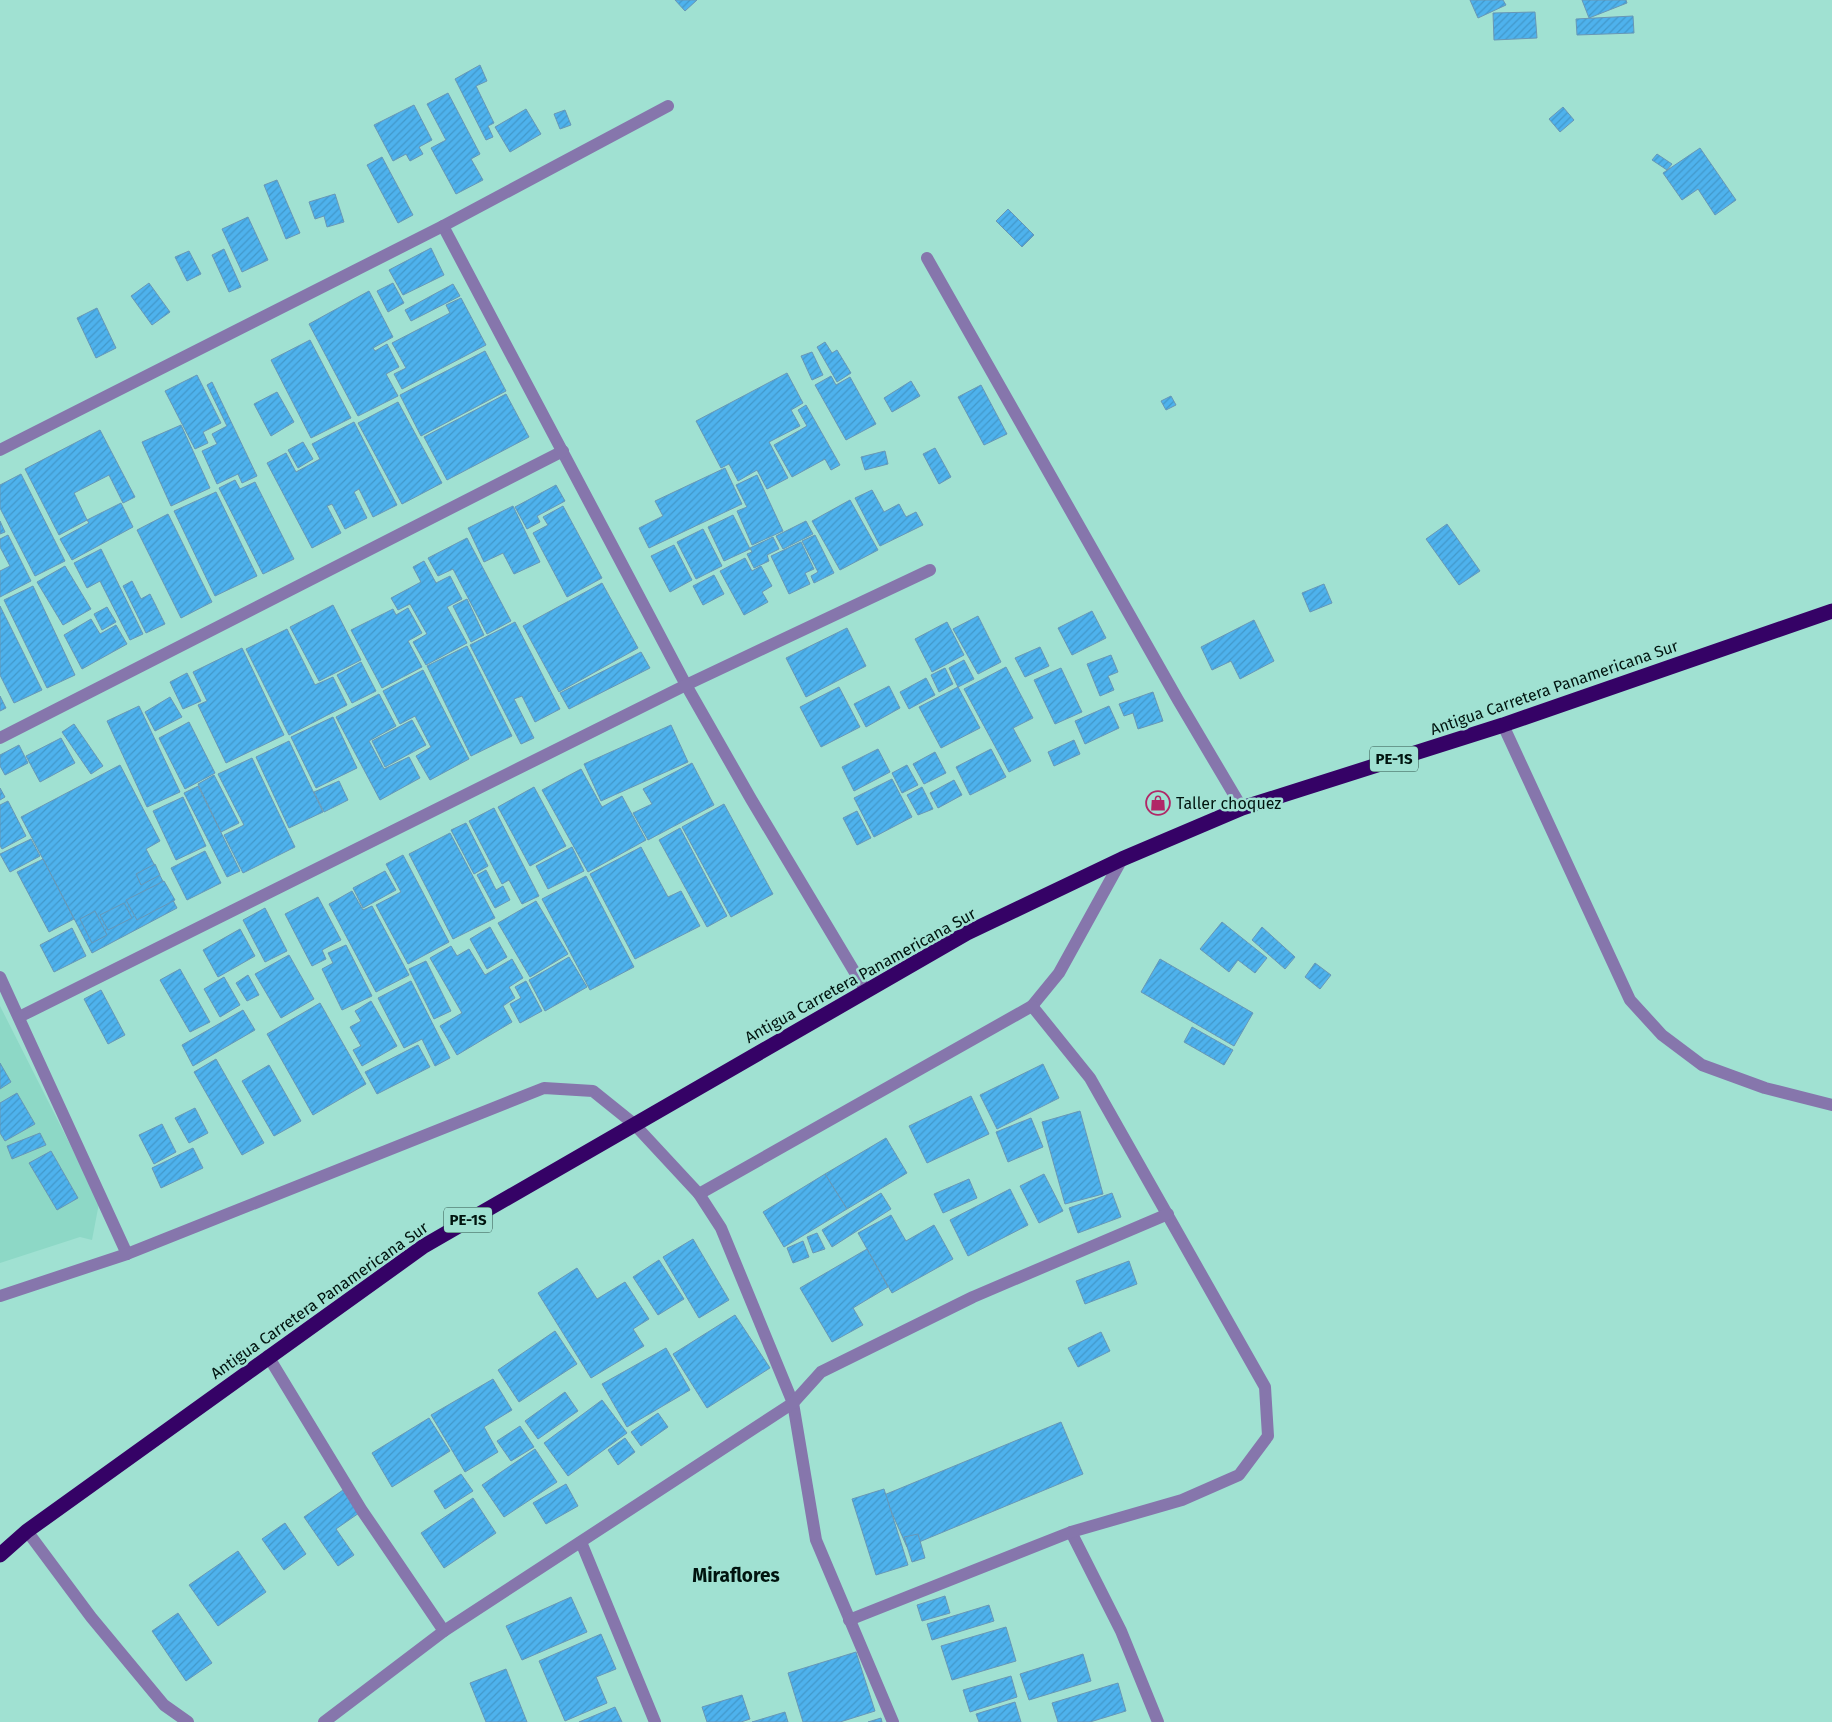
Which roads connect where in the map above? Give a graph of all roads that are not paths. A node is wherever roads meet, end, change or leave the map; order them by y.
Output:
1 (668, 106) dead end
2 (443, 226) junction
3 (928, 258) dead end
4 (0, 450) edge
5 (563, 451) junction
6 (930, 570) dead end
7 (1832, 611) edge
8 (686, 685) junction
9 (1503, 725) junction
10 (0, 738) edge
11 (1242, 808) junction
12 (1122, 859) junction
13 (0, 977) edge
14 (866, 991) junction
15 (1032, 1006) junction
16 (19, 1017) junction
17 (1832, 1105) edge
18 (634, 1124) junction
19 (699, 1194) junction
20 (1168, 1214) junction
21 (127, 1254) junction
22 (0, 1296) edge
23 (268, 1356) junction
24 (793, 1403) junction
25 (27, 1531) junction
26 (1071, 1532) junction
27 (581, 1542) junction
28 (0, 1555) edge
29 (848, 1620) junction
30 (444, 1631) junction
31 (188, 1722) edge
32 (324, 1722) edge
33 (655, 1722) edge
34 (893, 1722) edge
35 (1158, 1722) edge

1 - 2 street
2 - 4 street
2 - 5 street
3 - 11 street
5 - 8 street
5 - 10 street
6 - 8 street
7 - 9 highway, Antigua Carretera Panamericana Sur / PE-1S
8 - 14 street
8 - 16 street
9 - 11 highway, Antigua Carretera Panamericana Sur / PE-1S
9 - 17 street
11 - 12 highway, Antigua Carretera Panamericana Sur / PE-1S
12 - 14 highway, Antigua Carretera Panamericana Sur / PE-1S
12 - 15 street
13 - 16 street
14 - 18 highway, Antigua Carretera Panamericana Sur / PE-1S
15 - 19 street
15 - 20 street
16 - 21 street
18 - 19 street
18 - 21 street
18 - 23 highway, Antigua Carretera Panamericana Sur / PE-1S
19 - 24 street
20 - 24 street
20 - 26 street
21 - 22 street
23 - 25 highway, Antigua Carretera Panamericana Sur / PE-1S
23 - 30 street
24 - 27 street
24 - 29 street
25 - 28 highway, Antigua Carretera Panamericana Sur / PE-1S
25 - 31 street
26 - 29 street
26 - 35 street
27 - 30 street
27 - 33 street
29 - 34 street
30 - 32 street

